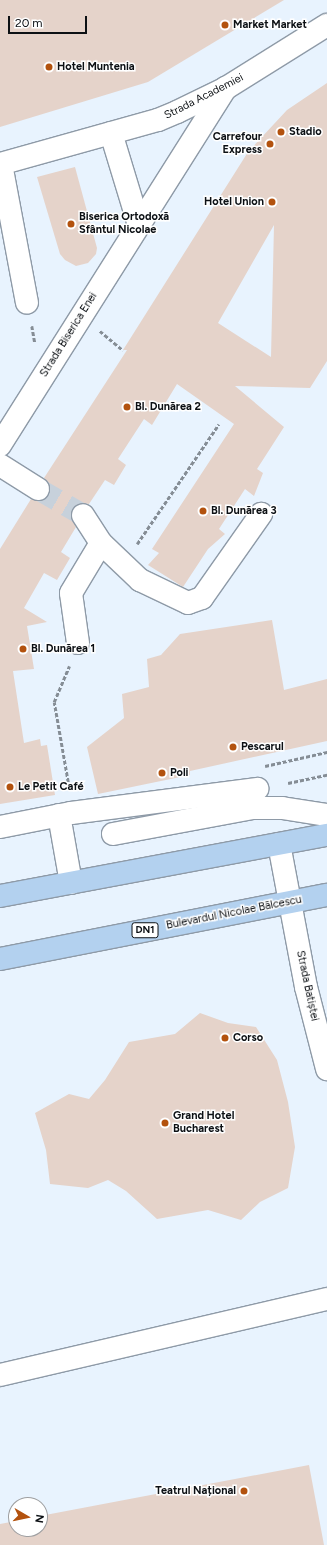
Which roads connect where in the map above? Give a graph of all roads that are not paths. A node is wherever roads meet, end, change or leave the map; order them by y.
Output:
1 (327, 26) edge
2 (226, 88) junction
3 (111, 133) junction
4 (0, 164) edge
5 (139, 225) junction
6 (27, 303) dead end
7 (0, 445) edge
8 (0, 465) edge
9 (38, 489) tunnel mouth
10 (261, 514) dead end
11 (83, 515) tunnel mouth
12 (101, 543) junction
13 (78, 643) road end
14 (257, 789) dead end
15 (65, 814) junction
16 (327, 815) edge
17 (0, 827) edge
18 (113, 834) dead end
19 (327, 835) edge
20 (279, 844) junction
21 (71, 883) junction
22 (327, 895) edge
23 (0, 896) edge
24 (290, 902) junction
25 (0, 959) edge
26 (327, 1069) edge
27 (327, 1299) edge
28 (0, 1375) edge

1 - 2 street, Strada Academiei
2 - 3 street, Strada Academiei
2 - 5 street, Strada Biserica Enei
3 - 4 street, Strada Academiei
3 - 5 street
4 - 6 street
5 - 7 street, Strada Biserica Enei
8 - 9 street
10 - 12 street
11 - 12 street
12 - 13 street
14 - 15 street
15 - 17 street
15 - 21 street
16 - 18 street
19 - 20 main road
20 - 21 main road
20 - 24 street, Strada Batiștei
21 - 23 main road
22 - 24 main road, Bulevardul Nicolae Bălcescu / DN1
24 - 25 main road, Bulevardul Nicolae Bălcescu / DN1
24 - 26 street, Strada Batiștei
27 - 28 street

